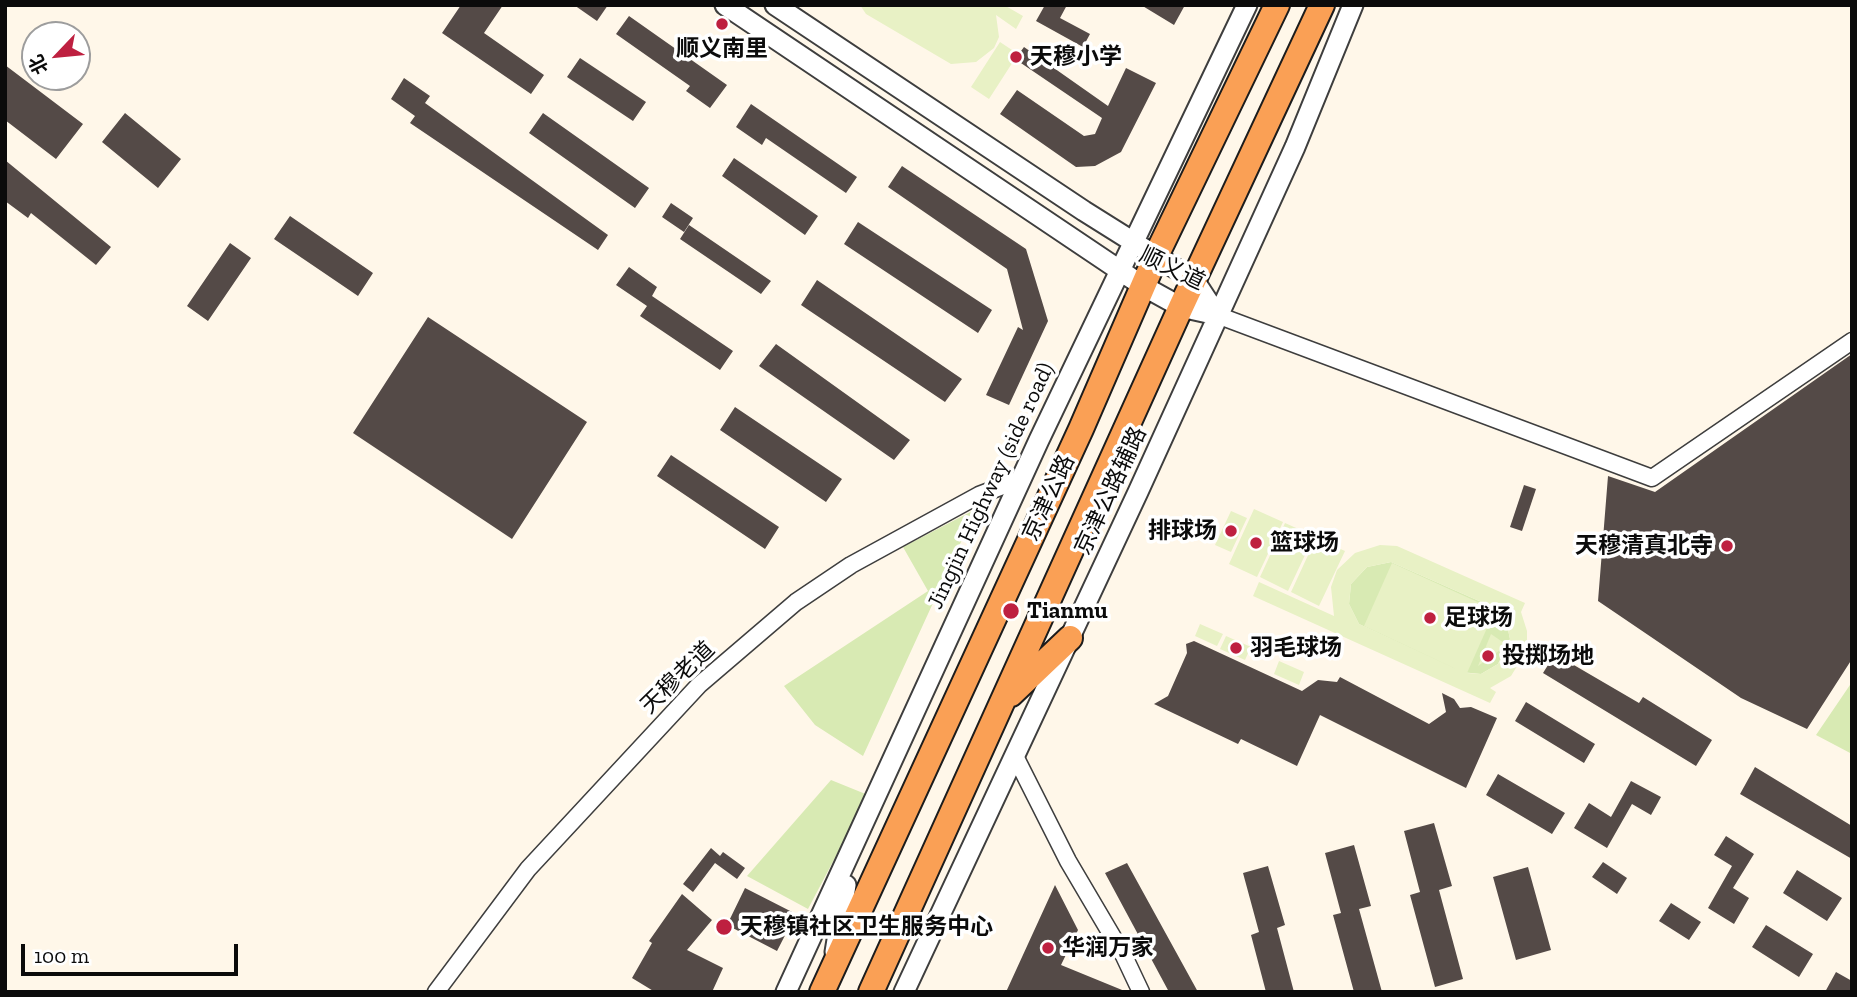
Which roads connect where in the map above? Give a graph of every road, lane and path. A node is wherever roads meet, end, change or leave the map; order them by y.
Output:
1 (725, 5) edge
2 (775, 5) edge
3 (1247, 5) edge
4 (1277, 5) edge
5 (1322, 5) edge
6 (1353, 5) edge
7 (816, 32) junction
8 (800, 55) junction
9 (1133, 242) junction
10 (1156, 256) junction
11 (1119, 271) junction
12 (1194, 280) junction
13 (1143, 286) junction
14 (1181, 307) junction
15 (1217, 315) junction
16 (1852, 341) edge
17 (1021, 479) junction
18 (1070, 638) junction
19 (1003, 701) junction
20 (1016, 756) junction
21 (860, 830) junction
22 (834, 964) junction
23 (436, 992) edge
24 (786, 992) edge
25 (822, 992) edge
26 (872, 992) edge
27 (904, 992) edge
28 (1141, 992) edge

1 - 8 street, 顺义道
2 - 7 street, 顺义道
3 - 9 street, Jingjin Highway (side road)
4 - 10 highway, 京津公路
5 - 12 highway, 京津公路
6 - 15 street, 京津公路辅路
7 - 8 street
7 - 9 street, 顺义道
8 - 11 street, 顺义道
9 - 10 street, 顺义道
9 - 11 street, Jingjin Highway (side road)
10 - 12 street, 顺义道
10 - 13 highway, 京津公路
11 - 13 street, 顺义道
11 - 17 street, Jingjin Highway (side road)
12 - 14 highway, 京津公路
12 - 15 street, 顺义道
13 - 14 street, 顺义道
13 - 22 highway, 京津公路
14 - 15 street, 顺义道
14 - 19 highway, 京津公路
15 - 16 street
15 - 18 street, 京津公路辅路
17 - 21 street, Jingjin Highway (side road)
17 - 23 street, 天穆老道
18 - 19 highway
18 - 20 street, 京津公路辅路
19 - 26 highway, 京津公路
20 - 27 street, 京津公路辅路
20 - 28 street
21 - 22 street
21 - 24 street, Jingjin Highway (side road)
22 - 25 highway, 京津公路

